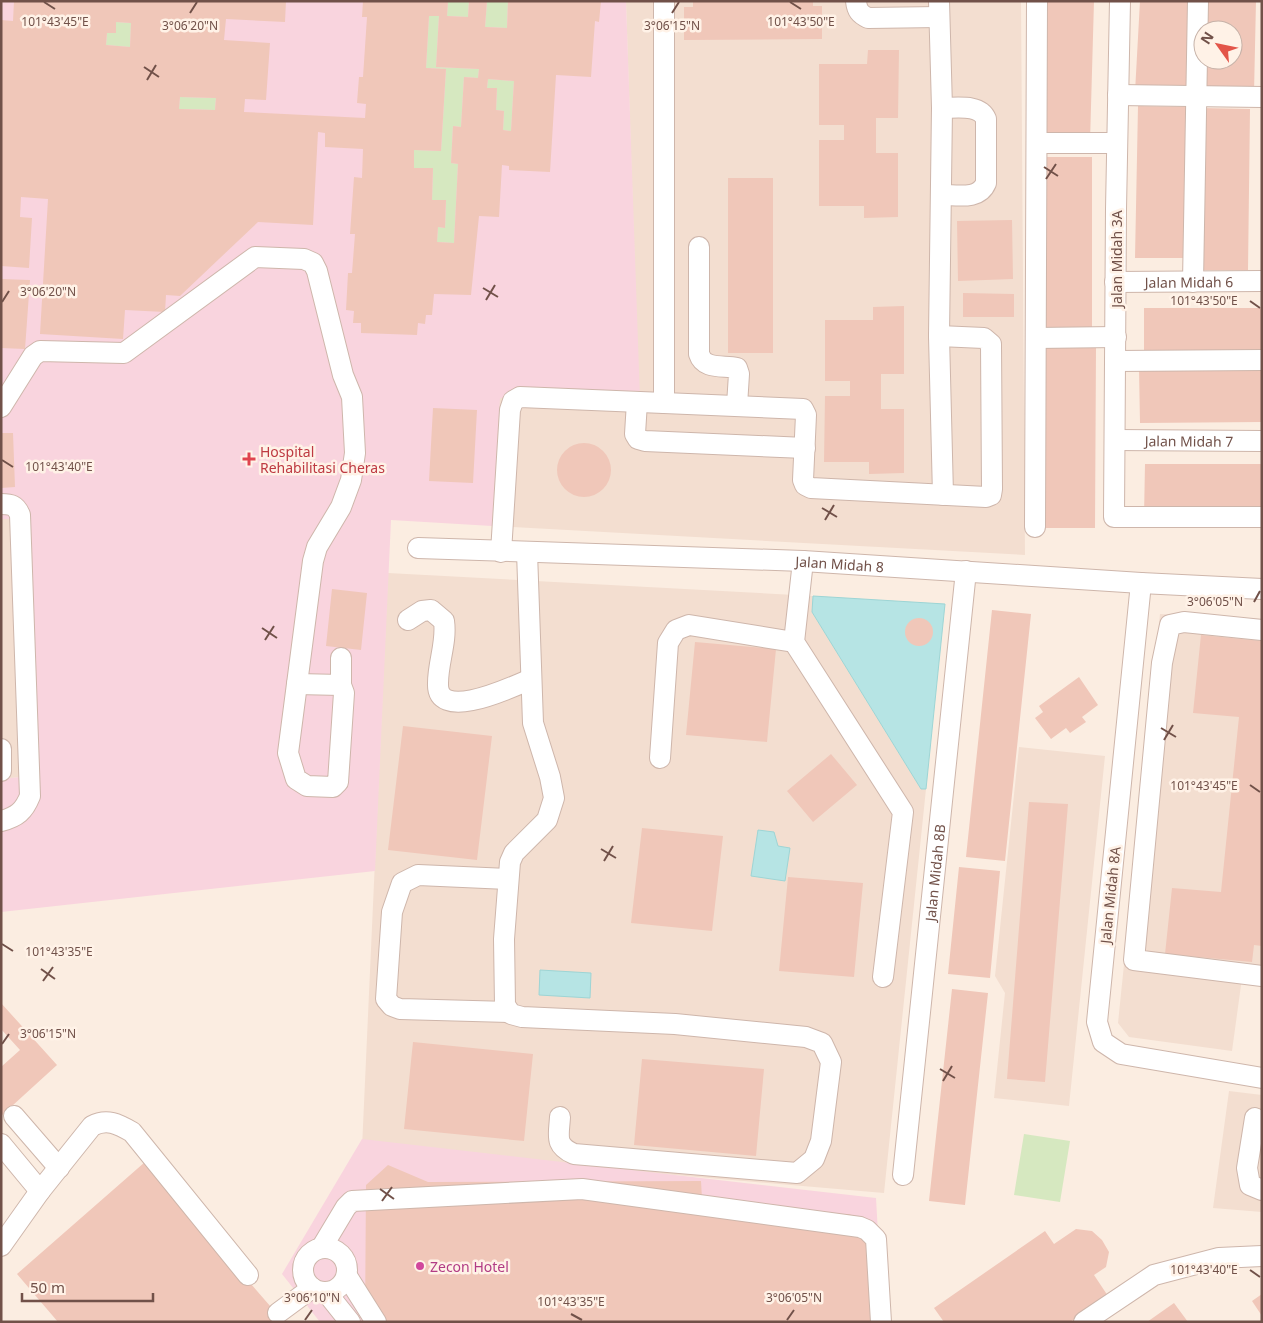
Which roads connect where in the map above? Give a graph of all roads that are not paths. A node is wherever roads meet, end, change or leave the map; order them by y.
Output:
1 (664, 1) edge
2 (856, 1) edge
3 (1037, 1) edge
4 (1120, 1) edge
5 (1198, 1) edge
6 (939, 9) edge
7 (1118, 95) junction
8 (1196, 96) junction
9 (1262, 97) edge
10 (942, 108) junction
11 (1037, 143) junction
12 (1117, 143) junction
13 (942, 195) junction
14 (699, 248) dead end
15 (1262, 281) edge
16 (1115, 282) junction
17 (1193, 282) junction
18 (940, 336) junction
19 (1116, 337) junction
20 (1036, 338) junction
21 (1262, 360) edge
22 (1115, 361) junction
23 (637, 402) junction
24 (664, 403) junction
25 (737, 405) junction
26 (1, 407) edge
27 (1115, 440) junction
28 (1262, 441) edge
29 (805, 448) junction
30 (943, 495) junction
31 (1, 504) edge
32 (1262, 517) edge
33 (1036, 527) dead end
34 (418, 548) dead end
35 (501, 552) junction
36 (527, 552) junction
37 (803, 561) junction
38 (966, 570) junction
39 (1141, 583) junction
40 (1262, 589) edge
41 (408, 620) dead end
42 (1262, 630) edge
43 (794, 642) junction
44 (341, 658) dead end
45 (531, 679) junction
46 (297, 684) junction
47 (341, 685) junction
48 (1, 749) edge
49 (660, 758) dead end
50 (1, 771) edge
51 (1, 821) edge
52 (508, 879) junction
53 (1262, 976) edge
54 (883, 977) dead end
55 (509, 1012) junction
56 (1262, 1078) edge
57 (14, 1116) dead end
58 (560, 1117) dead end
59 (1255, 1118) dead end
60 (3, 1149) edge
61 (59, 1168) junction
62 (903, 1175) dead end
63 (1262, 1190) edge
64 (40, 1191) junction
65 (1, 1246) edge
66 (322, 1247) junction
67 (1262, 1256) edge
68 (248, 1275) dead end
69 (347, 1276) junction
70 (319, 1290) junction
71 (278, 1313) dead end
72 (350, 1322) edge
73 (376, 1322) edge
74 (881, 1322) edge
75 (1084, 1322) edge

1 - 24 street
2 - 6 street
3 - 11 street
4 - 7 street, Jalan Midah 3A
5 - 8 street
6 - 10 street
7 - 8 street
7 - 12 street, Jalan Midah 3A
8 - 9 street
8 - 17 street
10 - 13 street
10 - 13 street
11 - 12 street
11 - 20 street
12 - 16 street, Jalan Midah 3A
13 - 18 street
14 - 25 street
15 - 17 street, Jalan Midah 6
16 - 17 street, Jalan Midah 6
16 - 19 street, Jalan Midah 3A
18 - 30 street
18 - 30 street
19 - 20 street
19 - 22 street, Jalan Midah 3A
20 - 33 street
21 - 22 street
22 - 27 street, Jalan Midah 3A
23 - 24 street
23 - 29 street
23 - 35 street
24 - 25 street
25 - 29 street
26 - 46 street
27 - 28 street, Jalan Midah 7
27 - 32 street, Jalan Midah 3A
29 - 30 street
31 - 51 street
34 - 35 street, Jalan Midah 8
35 - 36 street, Jalan Midah 8
36 - 37 street, Jalan Midah 8
36 - 45 street
37 - 38 street, Jalan Midah 8
37 - 43 street
38 - 39 street, Jalan Midah 8
38 - 62 street, Jalan Midah 8B
39 - 40 street, Jalan Midah 8
39 - 56 street, Jalan Midah 8A
41 - 45 street
42 - 53 street
43 - 49 street
43 - 54 street
44 - 47 street
45 - 52 street
46 - 47 street
46 - 47 street
48 - 50 street
52 - 55 street
52 - 55 street
55 - 58 street
57 - 61 street
59 - 63 street
60 - 64 street
61 - 64 street
61 - 68 street
64 - 65 street
66 - 69 street
66 - 70 street
66 - 74 street
67 - 75 street
69 - 70 street
69 - 73 street
70 - 71 street
70 - 72 street

